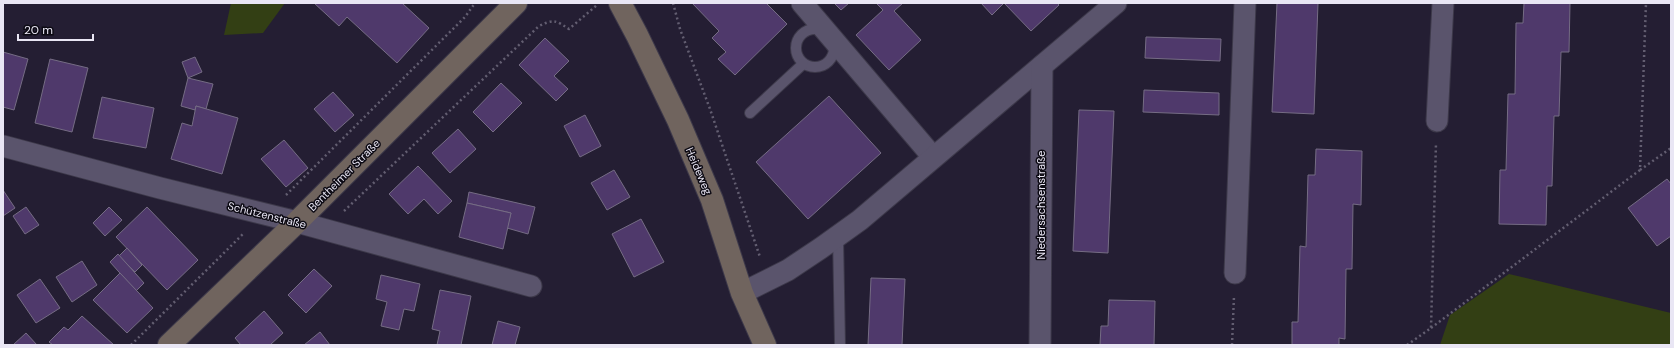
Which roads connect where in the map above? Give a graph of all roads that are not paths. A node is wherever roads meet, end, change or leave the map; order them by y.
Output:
1 (516, 3) edge
2 (620, 3) edge
3 (802, 3) edge
4 (1245, 3) edge
5 (1443, 3) edge
6 (1104, 7) edge
7 (829, 36) junction
8 (804, 64) junction
9 (1042, 66) junction
10 (750, 113) dead end
11 (1437, 121) road end
12 (3, 146) edge
13 (933, 157) junction
14 (297, 222) junction
15 (838, 236) junction
16 (1234, 273) road end
17 (531, 286) dead end
18 (742, 293) junction
19 (169, 345) edge
20 (764, 345) edge
21 (840, 345) edge
22 (1040, 345) edge

1 - 14 street, Bentheimer Straße
2 - 18 street, Heideweg
3 - 7 street
4 - 16 street
5 - 11 street
6 - 9 street
7 - 8 lane
7 - 8 lane
7 - 13 street
8 - 10 lane
9 - 13 street
9 - 22 street, Niedersachsenstraße
12 - 14 street, Schützenstraße
13 - 15 street
14 - 17 street, Schützenstraße
14 - 19 street, Bentheimer Straße
15 - 18 street
15 - 21 lane
18 - 20 street, Heideweg

